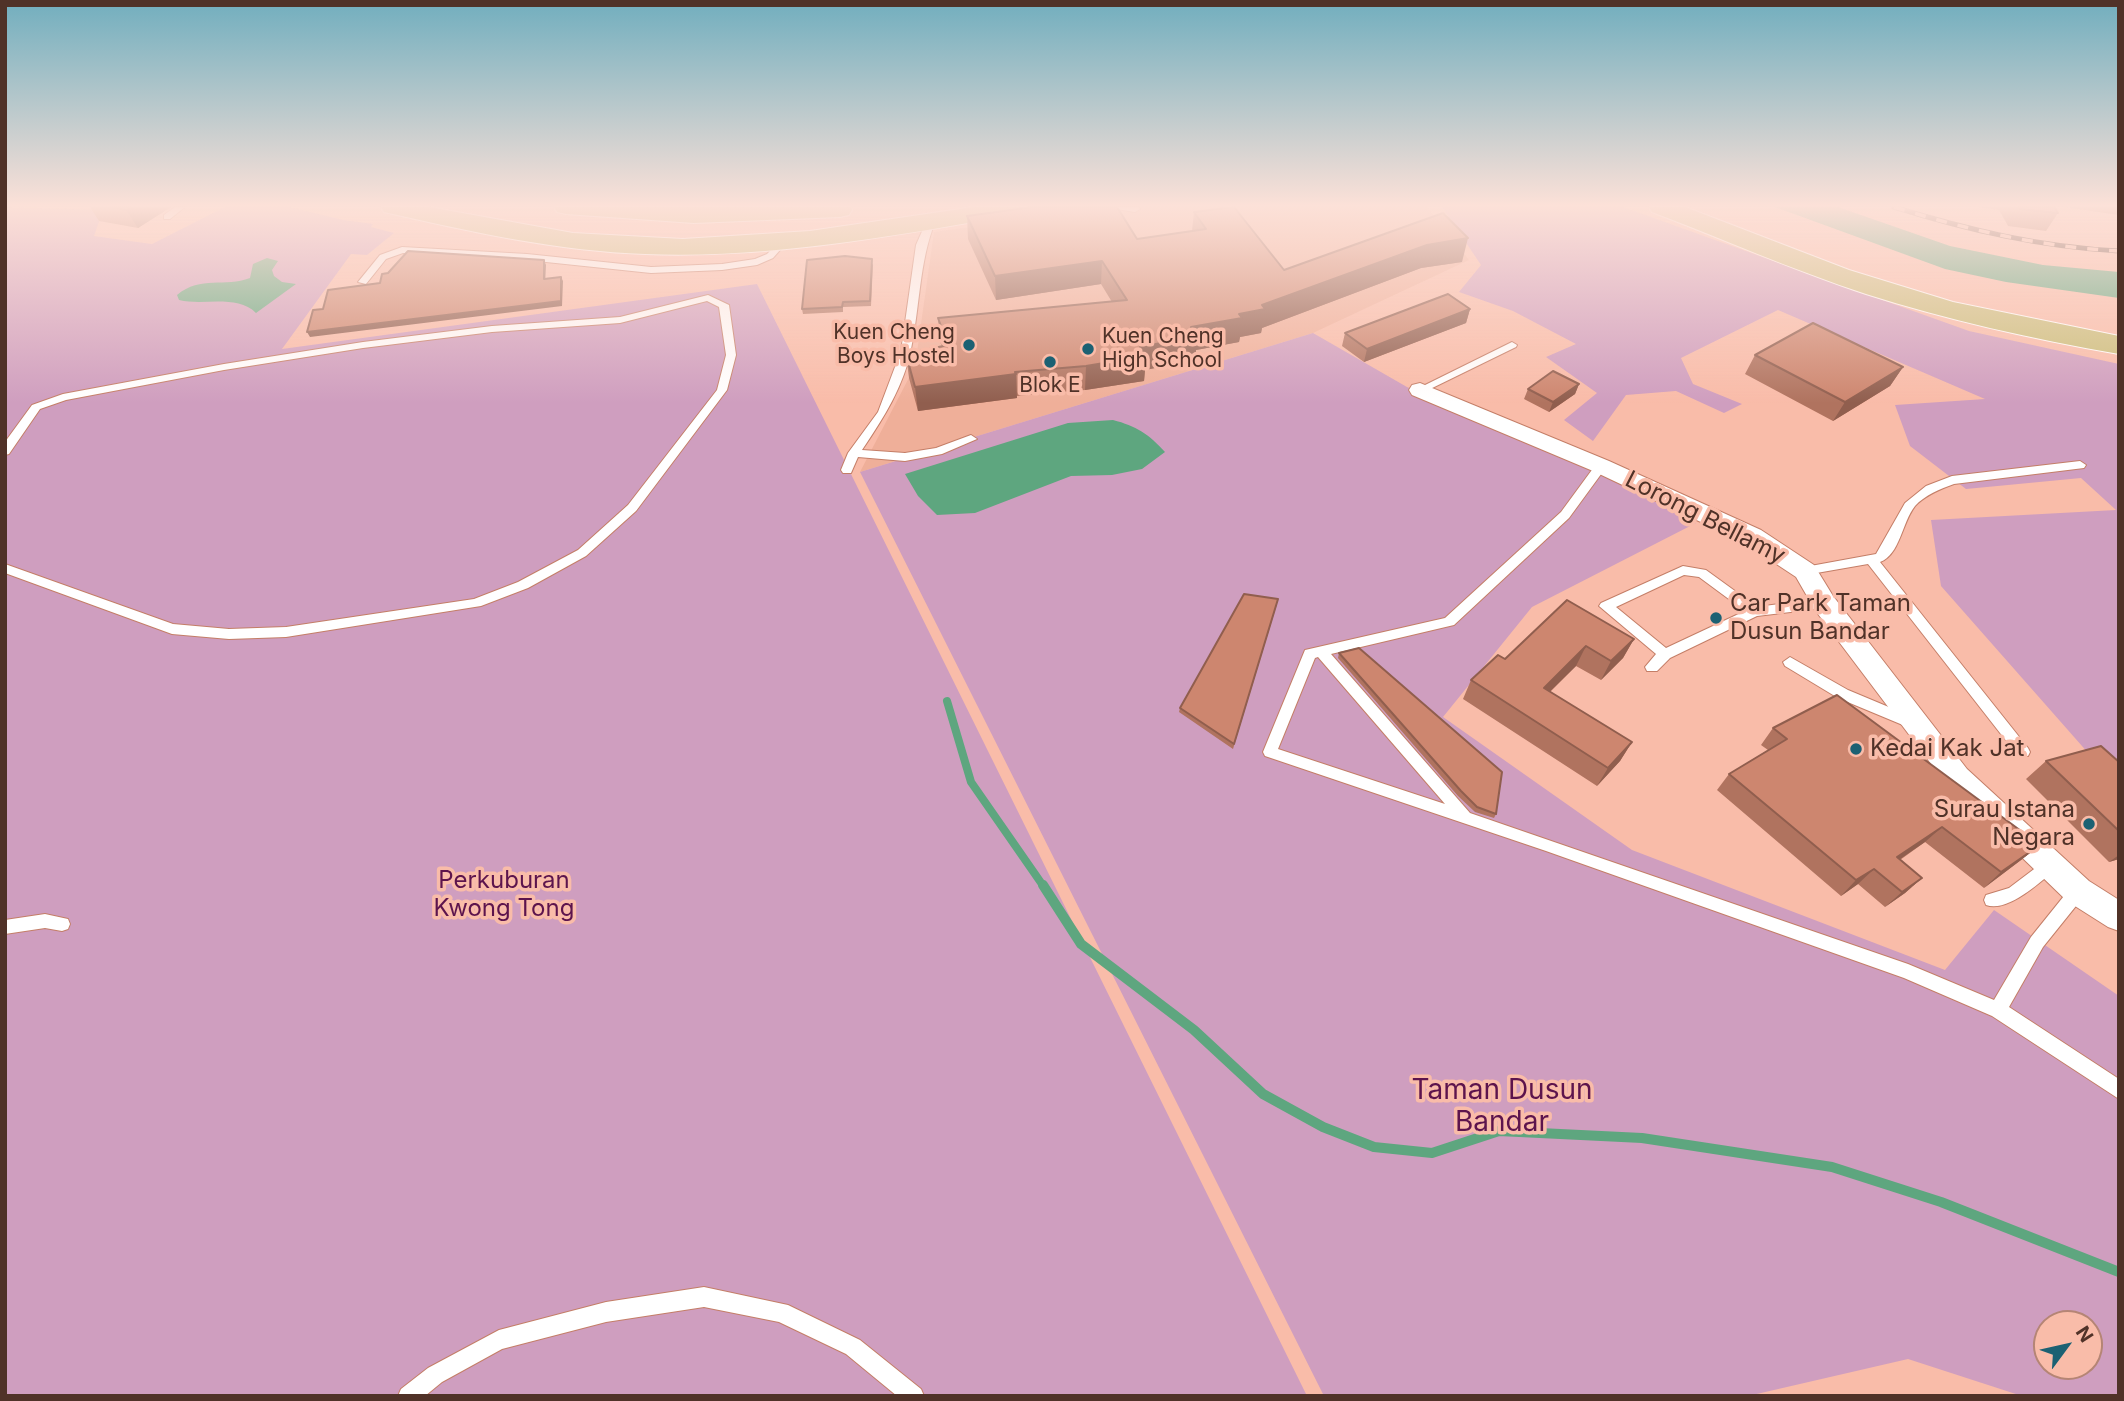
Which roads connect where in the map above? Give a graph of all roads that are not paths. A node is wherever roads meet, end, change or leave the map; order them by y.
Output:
1 (371, 272) edge
2 (915, 272) edge
3 (1832, 272) edge
4 (1886, 272) edge
5 (363, 282) edge
6 (2119, 327) edge
7 (1512, 345) dead end
8 (2119, 345) edge
9 (1420, 390) joint
10 (971, 439) dead end
11 (5, 451) edge
12 (854, 453) junction
13 (1601, 466) junction
14 (2080, 466) dead end
15 (847, 470) dead end
16 (1872, 561) junction
17 (5, 568) edge
18 (1805, 571) junction
19 (1824, 603) junction
20 (1755, 612) junction
21 (1320, 652) junction
22 (1665, 654) junction
23 (1790, 662) dead end
24 (1652, 667) dead end
25 (1917, 725) junction
26 (2023, 752) dead end
27 (1466, 818) junction
28 (2050, 864) junction
29 (2078, 891) junction
30 (1992, 900) dead end
31 (2119, 917) edge
32 (62, 924) dead end
33 (5, 927) edge
34 (1998, 1010) junction
35 (2119, 1090) edge
36 (408, 1396) edge
37 (914, 1396) edge

1 - 5 lane
2 - 12 lane
3 - 8 main road
4 - 6 main road
7 - 9 lane, Lorong Bellamy
9 - 13 street, Lorong Bellamy
10 - 12 lane
11 - 17 lane
12 - 15 lane
13 - 18 street, Lorong Bellamy
13 - 21 lane
14 - 16 lane
16 - 18 lane
16 - 26 lane
18 - 19 street, Lorong Bellamy
19 - 20 lane
19 - 25 street, Lorong Bellamy
20 - 22 lane
20 - 22 lane
21 - 27 lane
21 - 27 lane
22 - 24 lane
23 - 25 lane
25 - 28 street, Lorong Bellamy
27 - 34 lane
28 - 29 street, Lorong Bellamy
28 - 30 lane
29 - 31 street, Lorong Bellamy
29 - 34 lane
32 - 33 lane
34 - 35 lane
36 - 37 lane

